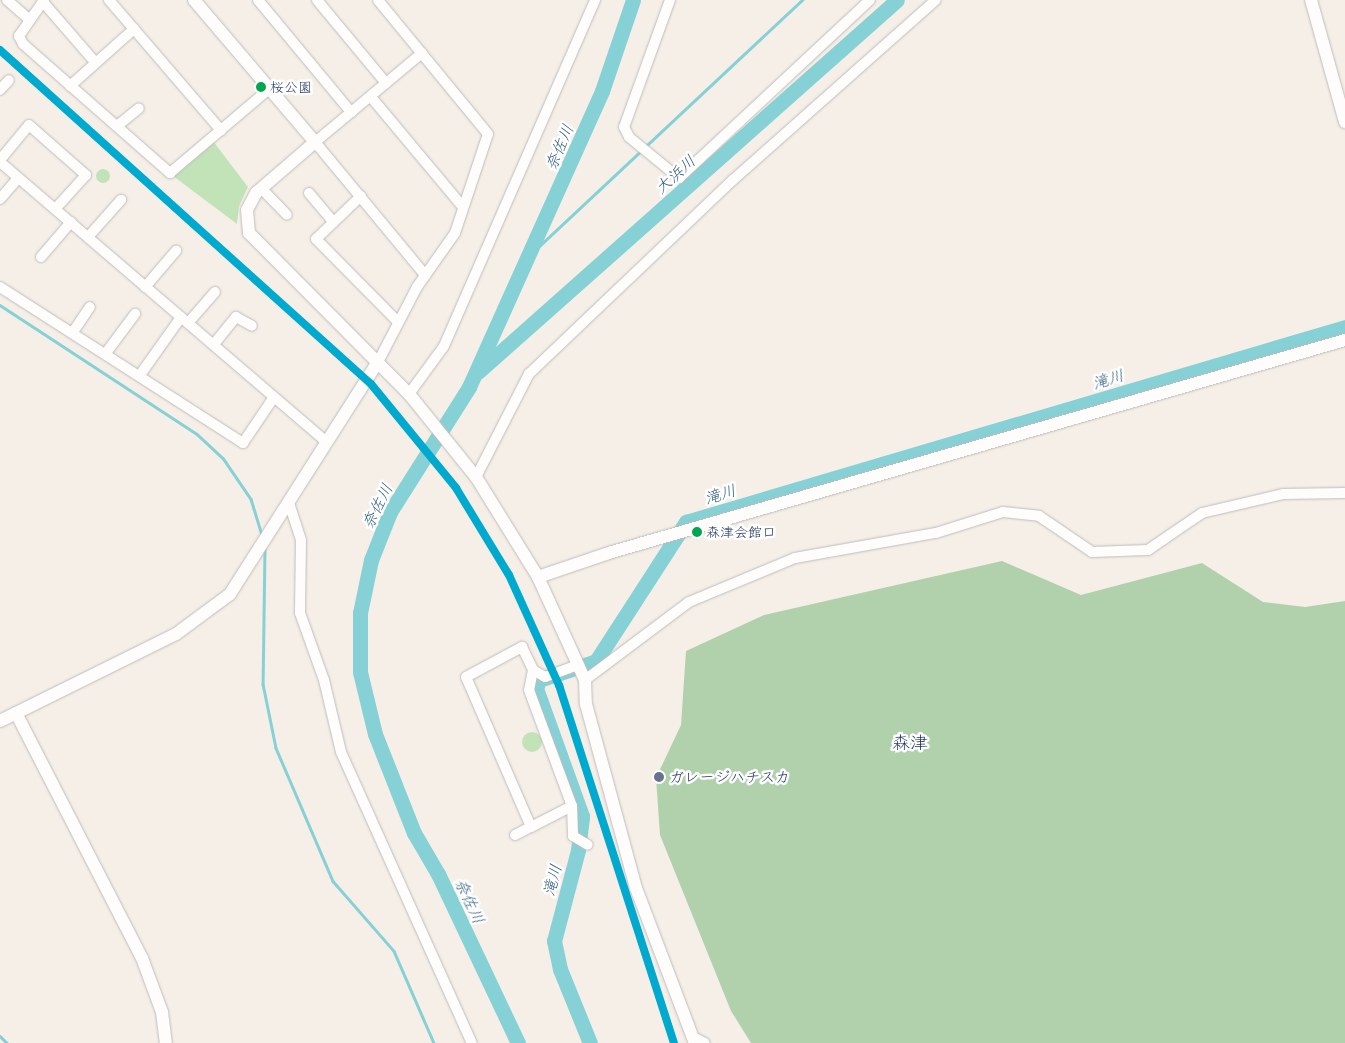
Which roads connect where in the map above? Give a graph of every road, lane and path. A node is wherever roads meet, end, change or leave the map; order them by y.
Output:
1 (7, 0) edge
2 (109, 0) edge
3 (194, 0) edge
4 (258, 0) edge
5 (317, 0) edge
6 (378, 0) edge
7 (595, 0) edge
8 (670, 0) edge
9 (870, 0) edge
10 (936, 0) edge
11 (1311, 0) edge
12 (43, 1) edge
13 (30, 20) junction
14 (134, 29) junction
15 (422, 53) junction
16 (95, 62) junction
17 (9, 80) dead end
18 (386, 83) junction
19 (70, 86) junction
20 (0, 90) edge
21 (268, 90) junction
22 (371, 97) junction
23 (139, 108) dead end
24 (351, 112) junction
25 (1345, 122) edge
26 (117, 126) junction
27 (221, 130) junction
28 (315, 142) junction
29 (0, 161) edge
30 (18, 178) junction
31 (261, 188) junction
32 (309, 193) dead end
33 (361, 196) junction
34 (0, 199) edge
35 (121, 200) dead end
36 (463, 207) junction
37 (56, 208) junction
38 (286, 215) dead end
39 (71, 222) junction
40 (333, 222) junction
41 (88, 238) junction
42 (176, 251) dead end
43 (41, 256) dead end
44 (425, 275) junction
45 (145, 286) junction
46 (0, 287) edge
47 (215, 292) dead end
48 (90, 307) dead end
49 (135, 314) dead end
50 (185, 320) junction
51 (398, 322) junction
52 (252, 326) dead end
53 (73, 332) junction
54 (1345, 340) edge
55 (214, 344) junction
56 (106, 353) junction
57 (378, 362) junction
58 (140, 375) junction
59 (409, 394) junction
60 (274, 397) junction
61 (326, 441) junction
62 (476, 477) junction
63 (1345, 493) edge
64 (286, 507) junction
65 (538, 577) junction
66 (578, 665) junction
67 (534, 670) junction
68 (585, 680) junction
69 (16, 713) junction
70 (0, 721) edge
71 (572, 806) junction
72 (530, 827) junction
73 (515, 835) dead end
74 (588, 846) dead end
75 (694, 1040) edge
76 (166, 1043) edge
77 (472, 1043) edge
78 (705, 1043) edge

1 - 13 street
2 - 14 street
3 - 21 street
4 - 24 street
5 - 18 street
6 - 15 street
7 - 59 street
8 - 9 street
10 - 62 street
11 - 25 street
12 - 13 street
12 - 16 street
13 - 19 street
14 - 16 street
14 - 27 street
15 - 18 street
15 - 36 street
16 - 19 street
17 - 20 street
18 - 22 street
19 - 26 street
21 - 27 street
21 - 28 street
22 - 24 street
22 - 36 street
23 - 26 street
24 - 28 street
26 - 27 street
28 - 31 street
28 - 33 street
29 - 30 street
29 - 37 street
30 - 34 street
30 - 37 street
31 - 38 street
31 - 57 street
32 - 40 street
33 - 40 street
33 - 44 street
35 - 41 street
36 - 44 street
37 - 39 street
39 - 41 street
39 - 43 street
40 - 51 street
41 - 45 street
42 - 45 street
44 - 51 street
45 - 50 street
46 - 53 street
47 - 50 street
48 - 53 street
49 - 56 street
50 - 55 street
50 - 58 street
51 - 57 street
52 - 55 street
53 - 56 street
54 - 65 street
55 - 60 street
56 - 58 street
57 - 59 street
57 - 61 street
58 - 60 street
59 - 62 street
60 - 61 street
61 - 64 street
62 - 65 street
63 - 68 street
64 - 69 street
64 - 77 street
65 - 66 street
66 - 67 street
66 - 68 street
67 - 71 street
67 - 72 street
68 - 75 street
69 - 70 street
69 - 76 street
71 - 72 street
71 - 74 street
72 - 73 street
75 - 78 street

